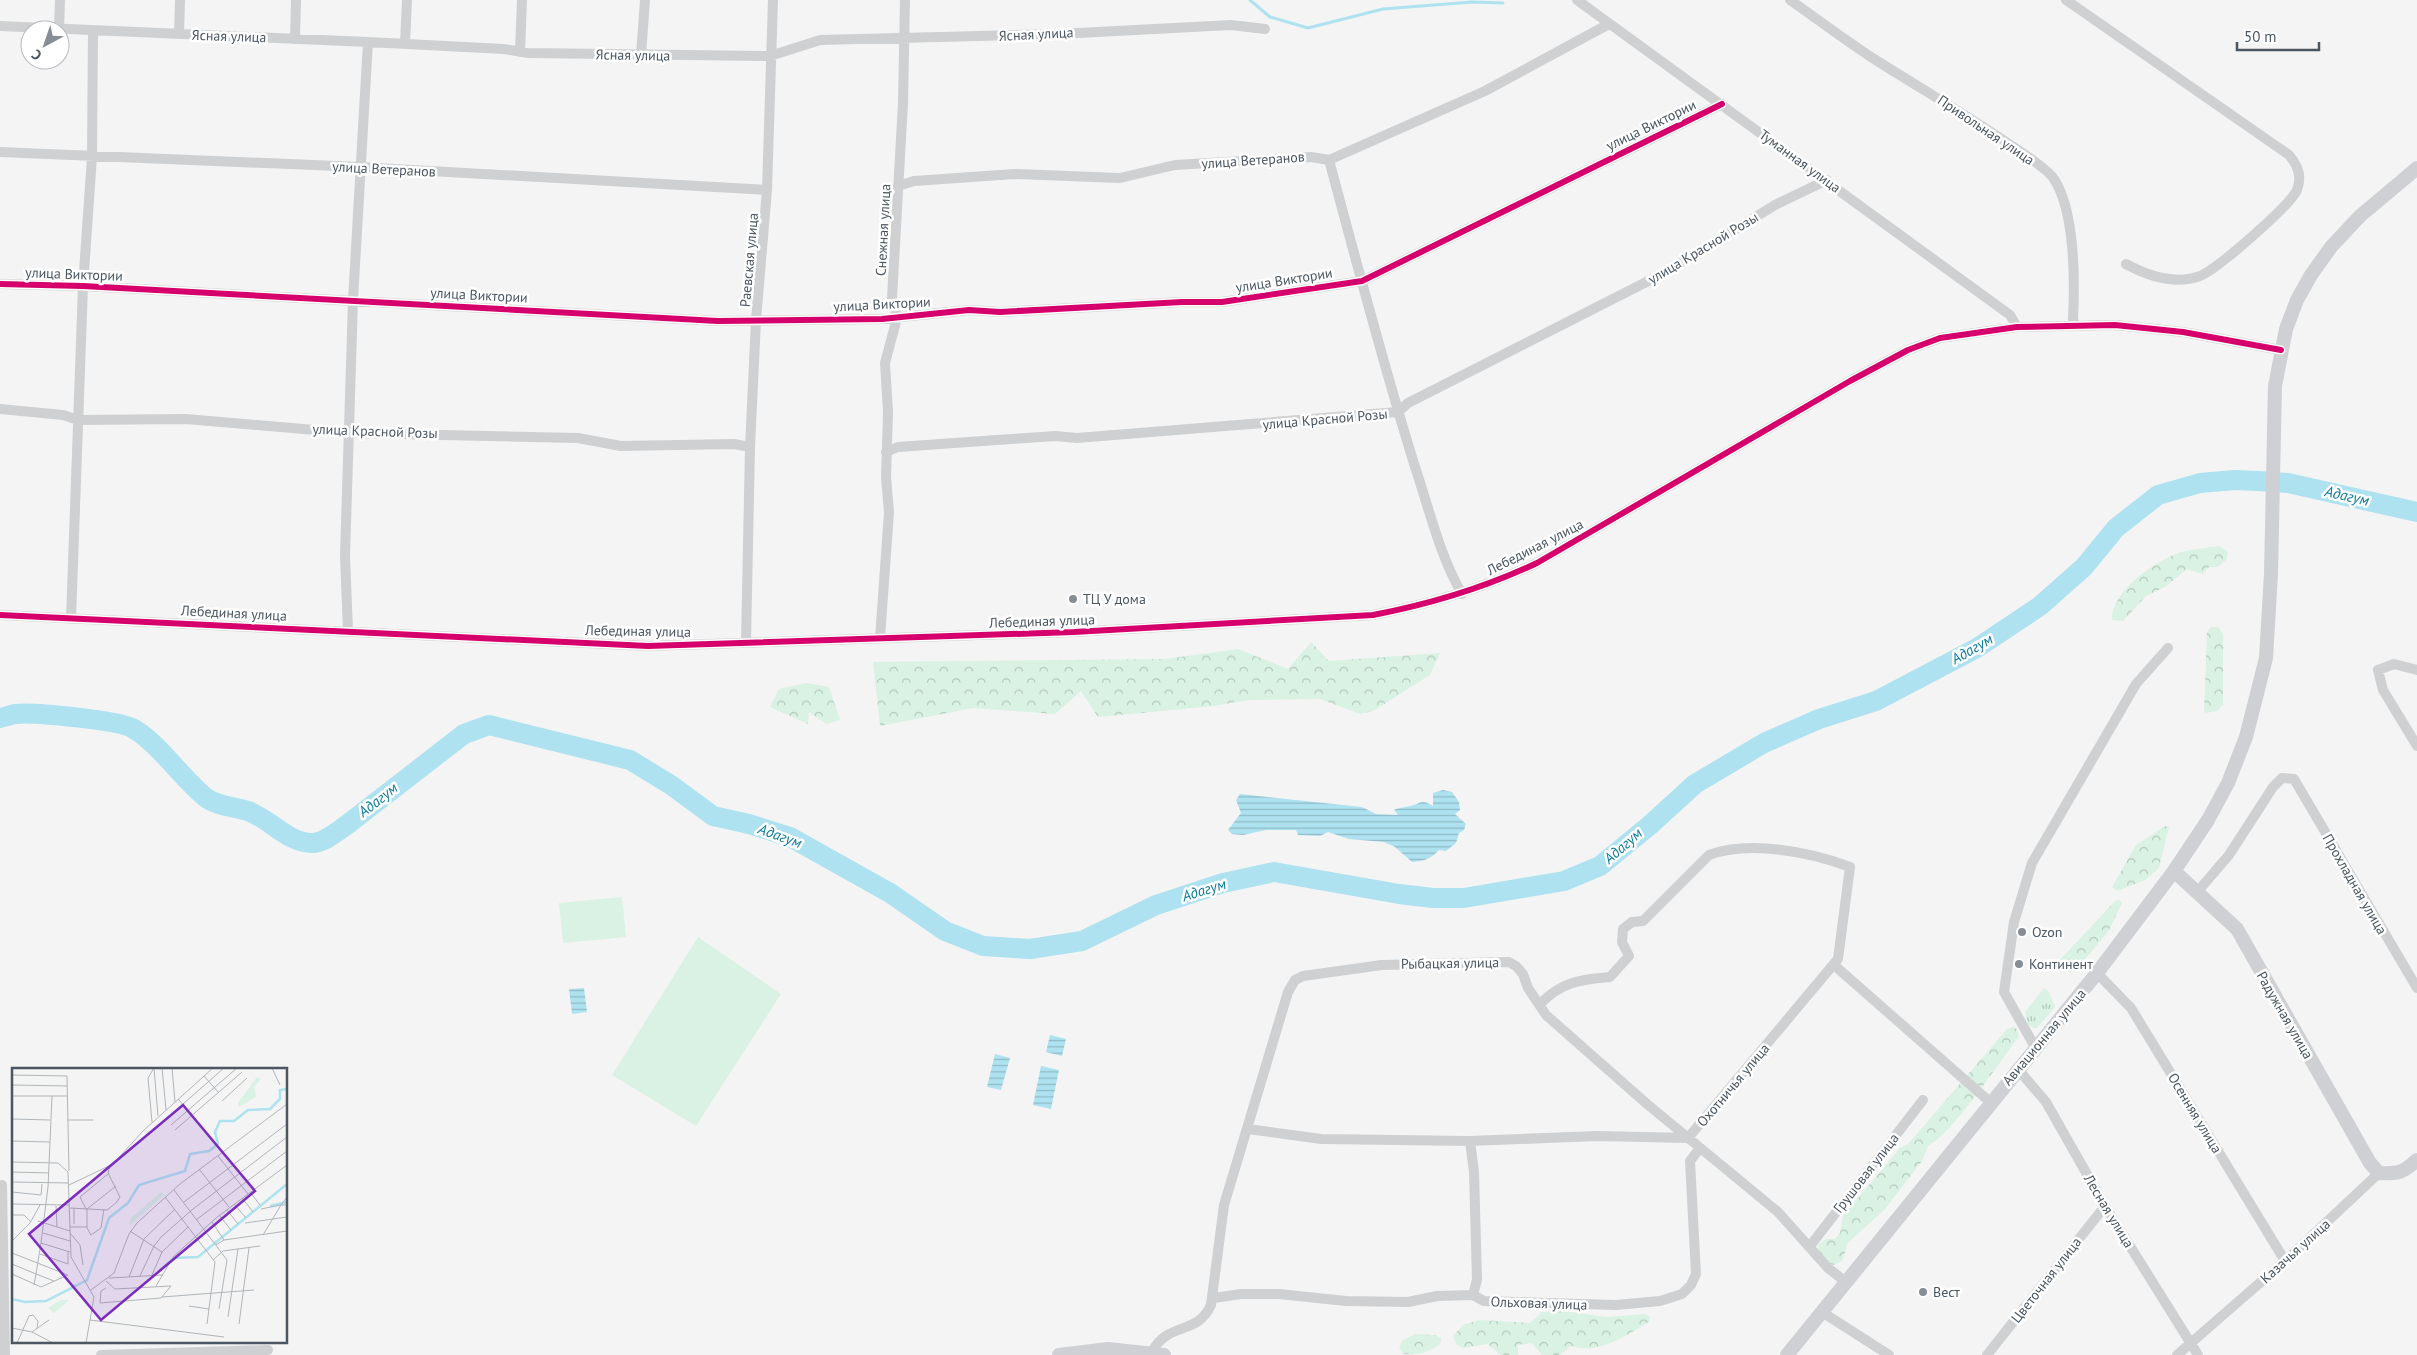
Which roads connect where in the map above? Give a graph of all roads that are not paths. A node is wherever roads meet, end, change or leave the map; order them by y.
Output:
1 (60, 0) edge
2 (180, 0) edge
3 (296, 0) edge
4 (408, 0) edge
5 (522, 0) edge
6 (645, 0) edge
7 (773, 0) edge
8 (906, 0) edge
9 (1577, 0) edge
10 (1790, 0) edge
11 (2066, 0) edge
12 (59, 20) edge
13 (1609, 24) junction
14 (0, 26) edge
15 (20, 27) edge
16 (1264, 29) dead end
17 (70, 30) edge
18 (93, 31) junction
19 (179, 34) junction
20 (295, 39) junction
21 (903, 39) junction
22 (368, 42) junction
23 (405, 44) junction
24 (520, 52) junction
25 (641, 55) junction
26 (770, 56) junction
27 (1722, 104) junction
28 (0, 152) edge
29 (92, 157) junction
30 (1329, 160) junction
31 (360, 167) junction
32 (2417, 168) edge
33 (1827, 180) junction
34 (898, 186) junction
35 (767, 190) junction
36 (2126, 264) dead end
37 (1362, 281) junction
38 (0, 284) edge
39 (83, 286) junction
40 (353, 300) junction
41 (897, 318) junction
42 (756, 320) junction
43 (2075, 326) junction
44 (2017, 327) junction
45 (2281, 350) junction
46 (0, 409) edge
47 (1398, 412) junction
48 (78, 420) junction
49 (350, 433) junction
50 (750, 447) junction
51 (886, 452) junction
52 (1462, 594) junction
53 (0, 615) edge
54 (72, 619) junction
55 (348, 631) junction
56 (880, 638) junction
57 (746, 642) junction
58 (2168, 648) dead end
59 (2417, 670) edge
60 (2417, 746) edge
61 (2174, 871) junction
62 (2198, 891) junction
63 (1834, 965) junction
64 (2097, 972) junction
65 (2417, 988) edge
66 (1540, 1004) junction
67 (2035, 1048) junction
68 (2017, 1068) junction
69 (1923, 1100) dead end
70 (1990, 1102) junction
71 (1248, 1129) junction
72 (1688, 1138) junction
73 (1470, 1141) junction
74 (1700, 1148) junction
75 (2417, 1160) edge
76 (2379, 1173) junction
77 (1, 1185) edge
78 (2105, 1206) junction
79 (1810, 1246) junction
80 (2285, 1260) junction
81 (6, 1269) edge
82 (1846, 1282) junction
83 (1473, 1295) junction
84 (1214, 1298) junction
85 (1822, 1312) junction
86 (2190, 1343) junction
87 (268, 1350) dead end
88 (1158, 1354) edge
89 (5, 1355) edge
90 (101, 1355) edge
91 (1059, 1355) edge
92 (1787, 1355) edge
93 (1889, 1355) edge
94 (1987, 1355) edge
95 (2177, 1355) edge
96 (2198, 1355) edge

1 - 12 street
2 - 19 street
3 - 20 street
4 - 23 street
5 - 24 street
6 - 25 street
7 - 26 street, Раевская улица
8 - 21 street, Снежная улица
9 - 13 street, Туманная улица
10 - 43 street, Привольная улица
11 - 36 street
13 - 27 street, Туманная улица
13 - 30 street, улица Ветеранов
14 - 15 street, Ясная улица
16 - 21 street, Ясная улица
17 - 18 street, Ясная улица
18 - 19 street, Ясная улица
18 - 29 street
19 - 20 street, Ясная улица
20 - 22 street, Ясная улица
21 - 26 street, Ясная улица
21 - 34 street, Снежная улица
22 - 23 street, Ясная улица
22 - 31 street
23 - 24 street, Ясная улица
24 - 25 street, Ясная улица
25 - 26 street, Ясная улица
26 - 35 street, Раевская улица
27 - 33 street, Туманная улица
27 - 37 street, улица Виктории
28 - 29 street, улица Ветеранов
29 - 31 street, улица Ветеранов
29 - 39 street
30 - 34 street, улица Ветеранов
30 - 37 street
31 - 35 street, улица Ветеранов
31 - 40 street
32 - 45 main road, Авиационная улица
33 - 44 street, Туманная улица
33 - 47 street, улица Красной Розы
34 - 41 street, Снежная улица
35 - 42 street, Раевская улица
37 - 41 street, улица Виктории
37 - 47 street
38 - 39 street, улица Виктории
39 - 40 street, улица Виктории
39 - 48 street
40 - 42 street, улица Виктории
40 - 49 street
41 - 42 street, улица Виктории
41 - 51 street, Снежная улица
42 - 50 street, Раевская улица
43 - 44 street, Лебединая улица
43 - 45 street, Лебединая улица
44 - 52 street, Лебединая улица
45 - 61 main road, Авиационная улица
46 - 48 street, улица Красной Розы
47 - 51 street, улица Красной Розы
47 - 52 street
48 - 49 street, улица Красной Розы
48 - 54 street
49 - 50 street, улица Красной Розы
49 - 55 street
50 - 57 street, Раевская улица
51 - 56 street, Снежная улица
52 - 56 street, Лебединая улица
53 - 54 street, Лебединая улица
54 - 55 street, Лебединая улица
55 - 57 street, Лебединая улица
56 - 57 street, Лебединая улица
58 - 67 street
59 - 60 street
61 - 62 main road, Радужная улица
61 - 64 main road, Авиационная улица
62 - 65 street, Прохладная улица
62 - 76 main road, Радужная улица
63 - 66 street, Охотничья улица
63 - 70 street
63 - 72 street, Охотничья улица
64 - 67 main road, Авиационная улица
64 - 80 street, Осенняя улица
66 - 71 street, Рыбацкая улица
66 - 72 street, Рыбацкая улица
67 - 68 main road, Авиационная улица
68 - 70 main road, Авиационная улица
68 - 78 street, Лесная улица
69 - 79 street, Грушовая улица
70 - 82 main road, Авиационная улица
71 - 73 street, Охотничья улица
71 - 84 street
72 - 73 street, Охотничья улица
72 - 74 street, Рыбацкая улица
73 - 83 street
74 - 79 street, Рыбацкая улица
74 - 83 street, Ольховая улица
75 - 76 main road
76 - 80 street, Казачья улица
77 - 81 street
78 - 86 street, Лесная улица
78 - 94 street, Цветочная улица
79 - 82 street, Рыбацкая улица
80 - 86 street, Казачья улица
81 - 89 street
82 - 85 main road, Авиационная улица
83 - 84 street, Ольховая улица
84 - 88 street
85 - 92 main road, Авиационная улица
85 - 93 street
86 - 95 street, Казачья улица
86 - 96 street, Лесная улица
87 - 90 street
88 - 91 main road

